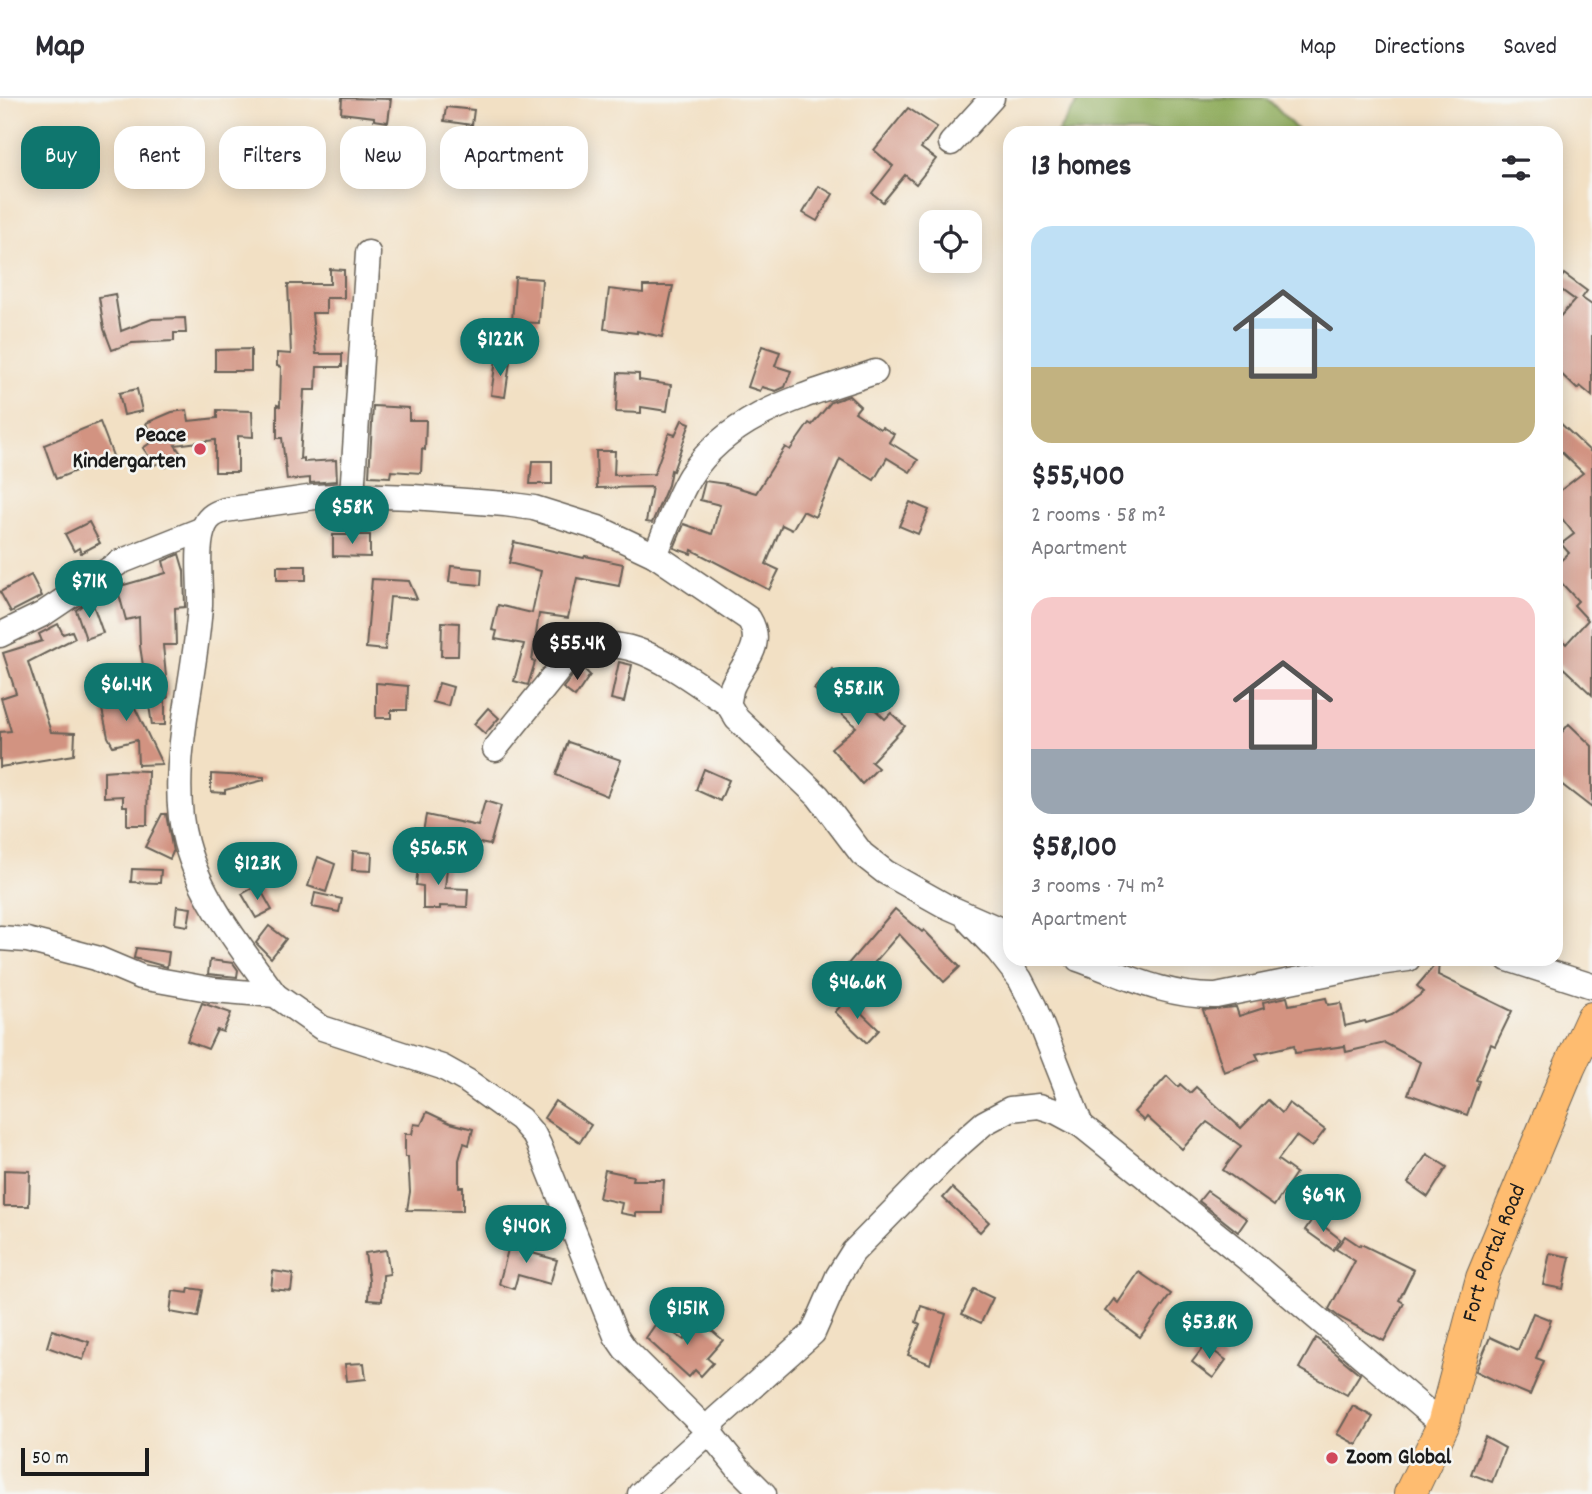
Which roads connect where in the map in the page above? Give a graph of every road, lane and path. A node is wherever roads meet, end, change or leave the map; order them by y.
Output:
1 (992, 98) edge
2 (951, 143) dead end
3 (368, 253) dead end
4 (875, 372) dead end
5 (352, 495) junction
6 (203, 530) junction
7 (655, 555) junction
8 (0, 635) edge
9 (729, 704) junction
10 (495, 749) dead end
11 (962, 913) junction
12 (1003, 931) edge
13 (0, 938) edge
14 (1003, 957) edge
15 (1010, 966) edge
16 (1098, 966) edge
17 (1364, 966) edge
18 (1530, 966) edge
19 (1592, 986) edge
20 (275, 995) junction
21 (1592, 1018) edge
22 (1080, 1125) junction
23 (1443, 1425) junction
24 (709, 1432) junction
25 (640, 1494) edge
26 (765, 1494) edge
27 (1410, 1494) edge

1 - 2 street
3 - 5 street
4 - 7 street
5 - 6 street
5 - 7 street
6 - 8 street
6 - 20 street
7 - 9 street
9 - 10 street
9 - 11 street
11 - 12 street
11 - 14 street
13 - 20 street
15 - 22 street
16 - 17 street
18 - 19 street
20 - 24 street
21 - 23 main road, Fort Portal Road
22 - 23 street
22 - 24 street
23 - 27 main road, Fort Portal Road
24 - 25 street
24 - 26 street

